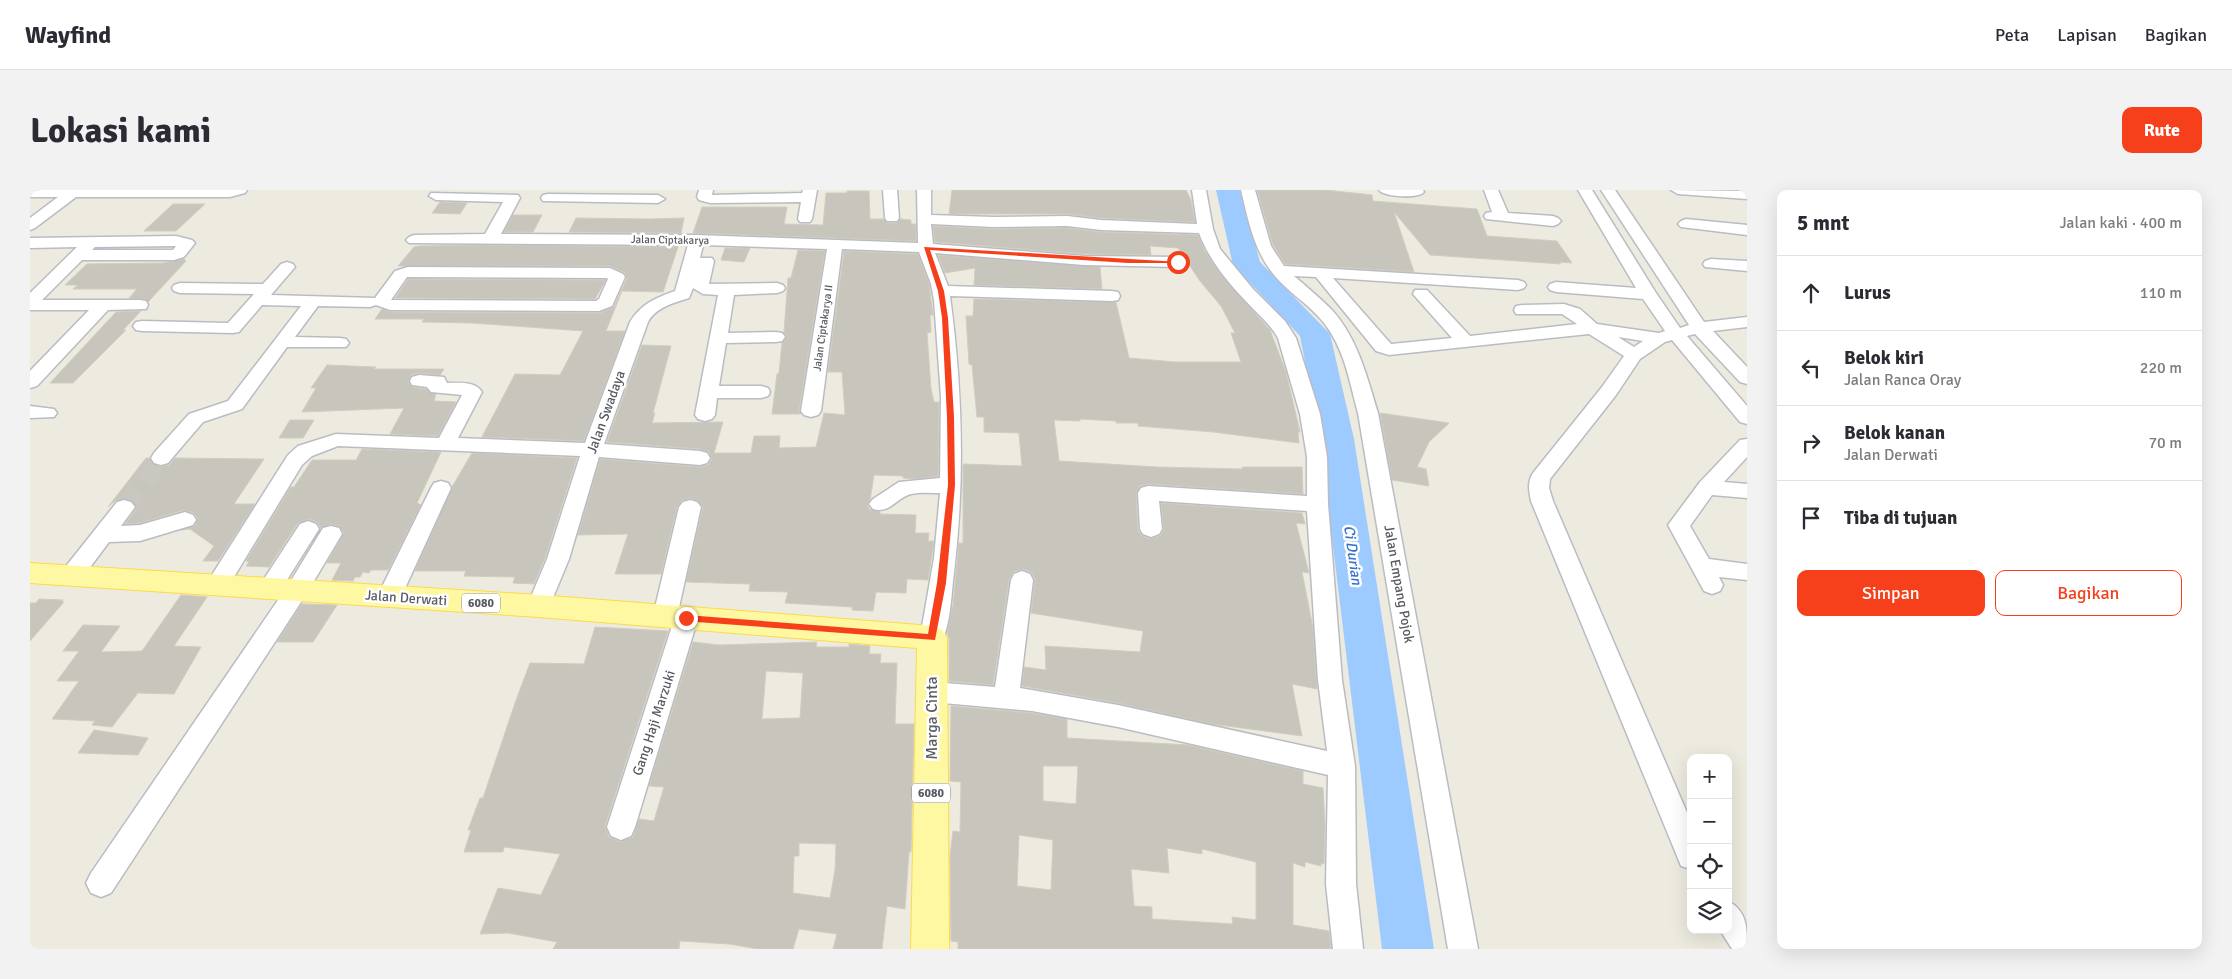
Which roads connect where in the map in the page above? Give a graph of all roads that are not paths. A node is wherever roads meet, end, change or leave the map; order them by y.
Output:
1 (240, 190) edge
2 (706, 190) edge
3 (890, 190) edge
4 (924, 190) edge
5 (939, 190) edge
6 (1199, 190) edge
7 (1248, 190) edge
8 (1386, 190) edge
9 (1491, 190) edge
10 (1568, 190) edge
11 (1608, 190) edge
12 (1678, 190) edge
13 (1585, 191) edge
14 (62, 192) edge
15 (1417, 192) dead end
16 (30, 193) edge
17 (550, 194) edge
18 (809, 194) edge
19 (1747, 195) edge
20 (436, 196) dead end
21 (513, 198) junction
22 (658, 199) dead end
23 (30, 206) edge
24 (924, 212) junction
25 (892, 218) dead end
26 (805, 219) dead end
27 (1553, 220) dead end
28 (1686, 224) dead end
29 (30, 225) edge
30 (1205, 229) junction
31 (1747, 230) edge
32 (491, 238) junction
33 (560, 238) junction
34 (414, 240) dead end
35 (704, 240) junction
36 (91, 242) junction
37 (30, 243) edge
38 (835, 246) junction
39 (926, 248) junction
40 (78, 254) junction
41 (1178, 262) dead end
42 (1711, 264) dead end
43 (1747, 266) edge
44 (287, 267) dead end
45 (1278, 270) junction
46 (543, 272) junction
47 (1324, 278) dead end
48 (1556, 287) dead end
49 (180, 288) dead end
50 (777, 288) dead end
51 (726, 290) junction
52 (941, 291) junction
53 (1421, 294) dead end
54 (1648, 294) junction
55 (262, 295) junction
56 (1112, 296) dead end
57 (314, 301) junction
58 (370, 302) dead end
59 (30, 303) edge
60 (103, 305) junction
61 (140, 305) dead end
62 (1522, 310) junction
63 (1747, 322) edge
64 (142, 326) dead end
65 (1592, 328) junction
66 (1543, 332) junction
67 (1682, 332) junction
68 (776, 337) dead end
69 (719, 338) junction
70 (283, 342) junction
71 (1466, 342) junction
72 (340, 343) dead end
73 (1747, 354) edge
74 (1634, 355) junction
75 (1728, 356) junction
76 (1747, 378) edge
77 (419, 381) dead end
78 (30, 382) edge
79 (708, 392) junction
80 (761, 392) dead end
81 (811, 411) dead end
82 (705, 415) dead end
83 (1747, 418) edge
84 (445, 445) junction
85 (1747, 445) edge
86 (592, 450) junction
87 (161, 458) tunnel mouth
88 (700, 458) dead end
89 (952, 485) junction
90 (1707, 487) junction
91 (441, 488) dead end
92 (1747, 491) edge
93 (880, 504) dead end
94 (1317, 504) junction
95 (124, 507) tunnel mouth
96 (690, 507) dead end
97 (185, 520) dead end
98 (308, 529) dead end
99 (1151, 529) dead end
100 (103, 534) junction
101 (332, 534) dead end
102 (1747, 572) edge
103 (30, 573) edge
104 (71, 576) junction
105 (1022, 580) dead end
106 (218, 584) junction
107 (284, 589) junction
108 (389, 596) junction
109 (539, 606) junction
110 (676, 617) junction
111 (932, 638) junction
112 (932, 692) junction
113 (1006, 698) junction
114 (1342, 766) junction
115 (621, 827) dead end
116 (1687, 846) edge
117 (101, 883) dead end
118 (1732, 922) edge
119 (1747, 944) edge
120 (930, 949) edge
121 (1348, 949) edge
122 (1463, 949) edge

1 - 14 street
2 - 18 street
3 - 25 street
4 - 24 street
5 - 24 street
6 - 30 street
7 - 45 street, Jalan Empang Pojok
8 - 15 street
9 - 27 street
10 - 13 street
11 - 67 street
12 - 19 street
13 - 54 street
14 - 16 street
14 - 23 street
14 - 29 street
17 - 21 street
17 - 22 street
18 - 26 street
20 - 21 street
21 - 32 street
24 - 30 street
24 - 39 street
28 - 31 street
30 - 94 street
32 - 33 street, Jalan Ciptakarya
32 - 34 street, Jalan Ciptakarya
33 - 35 street, Jalan Ciptakarya
33 - 46 street
35 - 38 street, Jalan Ciptakarya
35 - 51 street
35 - 86 street, Jalan Swadaya
36 - 37 street
36 - 40 street
36 - 40 street
38 - 39 street, Jalan Ciptakarya
38 - 81 street, Jalan Ciptakarya II
39 - 41 street, Jalan Ciptakarya
39 - 52 street
40 - 59 street
42 - 43 street
44 - 55 street
45 - 62 street
45 - 122 street, Jalan Empang Pojok
46 - 46 street
47 - 71 street
48 - 54 street
49 - 55 street
50 - 51 street
51 - 69 street
52 - 56 street
52 - 89 street
53 - 71 street
54 - 67 street
55 - 57 street
55 - 64 street
57 - 58 street
57 - 70 street
59 - 60 street
60 - 61 street
60 - 78 street
62 - 65 street
62 - 66 street
63 - 67 street
65 - 66 street
65 - 67 street
65 - 74 street
66 - 71 street
67 - 74 street
67 - 75 street
67 - 83 street
68 - 69 street
69 - 79 street
70 - 72 street
70 - 87 street
73 - 75 street
74 - 116 street
75 - 76 street
77 - 84 street
79 - 80 street
79 - 82 street
84 - 86 street
84 - 106 street
85 - 90 street
86 - 88 street
86 - 109 street, Jalan Swadaya
89 - 93 street
89 - 111 street
90 - 92 street
90 - 102 street
91 - 108 street
94 - 99 street
94 - 114 street
95 - 100 street
96 - 110 street, Gang Haji Marzuki
97 - 100 street
98 - 107 street
100 - 104 street
101 - 107 street
103 - 104 main road, Jalan Derwati / 6080
104 - 106 main road, Jalan Derwati / 6080
105 - 113 street
106 - 107 main road, Jalan Derwati / 6080
107 - 108 main road, Jalan Derwati / 6080
107 - 117 street
108 - 109 main road, Jalan Derwati / 6080
109 - 110 main road, Jalan Derwati / 6080
110 - 111 main road, Jalan Derwati / 6080
110 - 115 street, Gang Haji Marzuki
111 - 112 main road, Marga Cinta / 6080
112 - 113 street
112 - 120 main road, Marga Cinta / 6080
113 - 114 street
114 - 121 street
118 - 119 street

